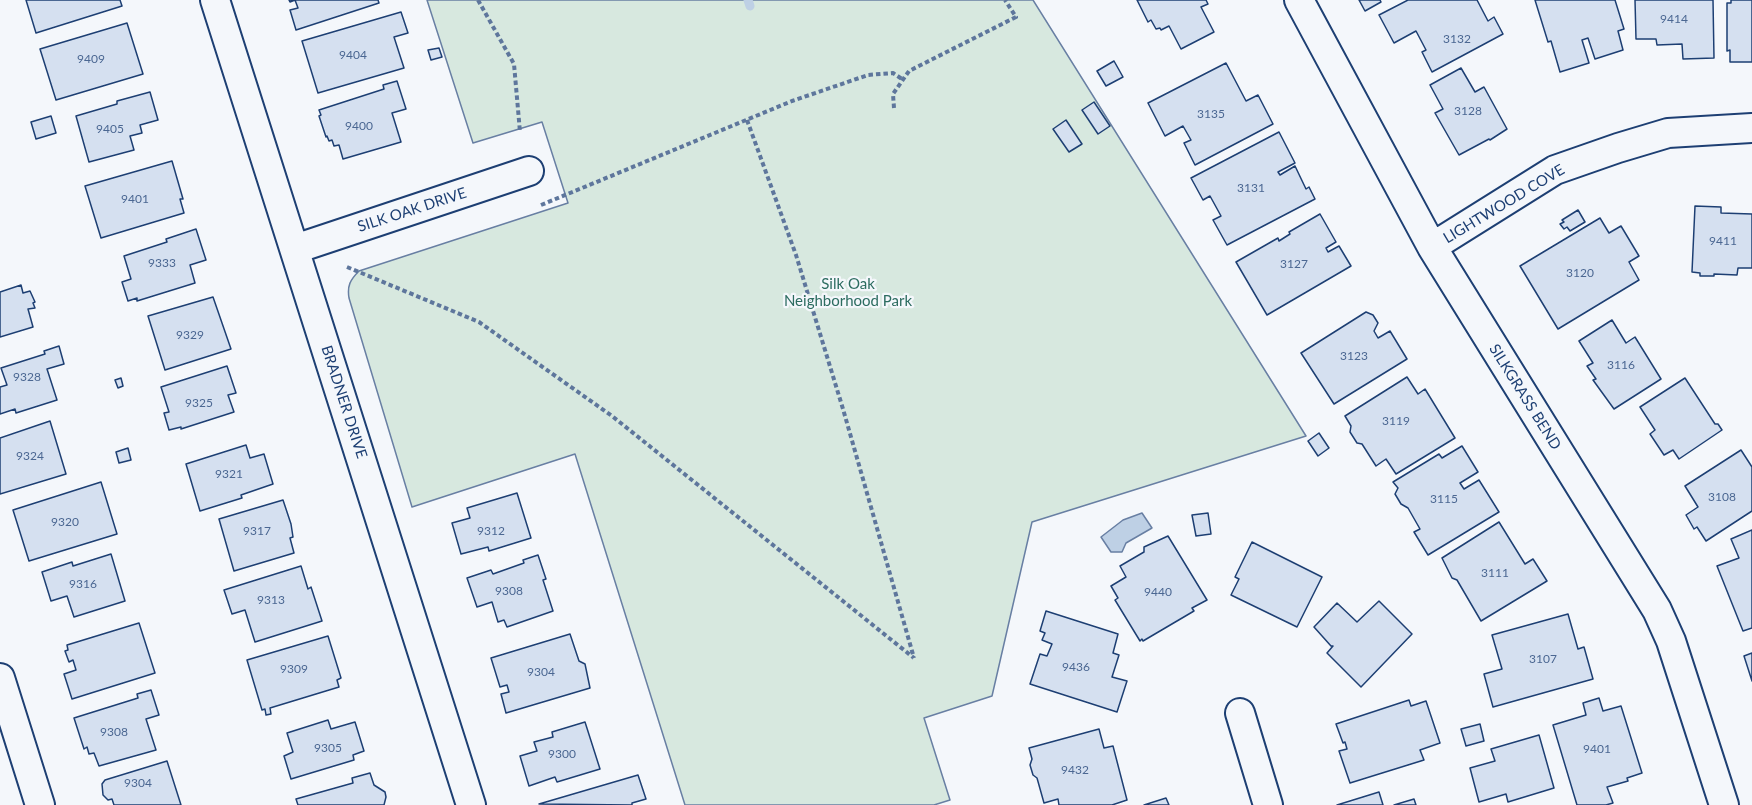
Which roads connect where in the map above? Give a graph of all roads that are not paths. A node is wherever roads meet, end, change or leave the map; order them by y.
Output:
1 (215, 0) edge
2 (1299, 0) edge
3 (1752, 129) edge
4 (529, 171) dead end
5 (1432, 247) junction
6 (295, 249) junction
7 (0, 678) edge
8 (1240, 713) dead end
9 (40, 805) edge
10 (471, 805) edge
11 (1268, 805) edge
12 (1724, 805) edge

1 - 6 street, BRADNER DRIVE
2 - 5 street, SILKGRASS BEND
3 - 5 street, LIGHTWOOD COVE
4 - 6 street, SILK OAK DRIVE
5 - 12 street, SILKGRASS BEND
6 - 10 street, BRADNER DRIVE
7 - 9 street
8 - 11 street

